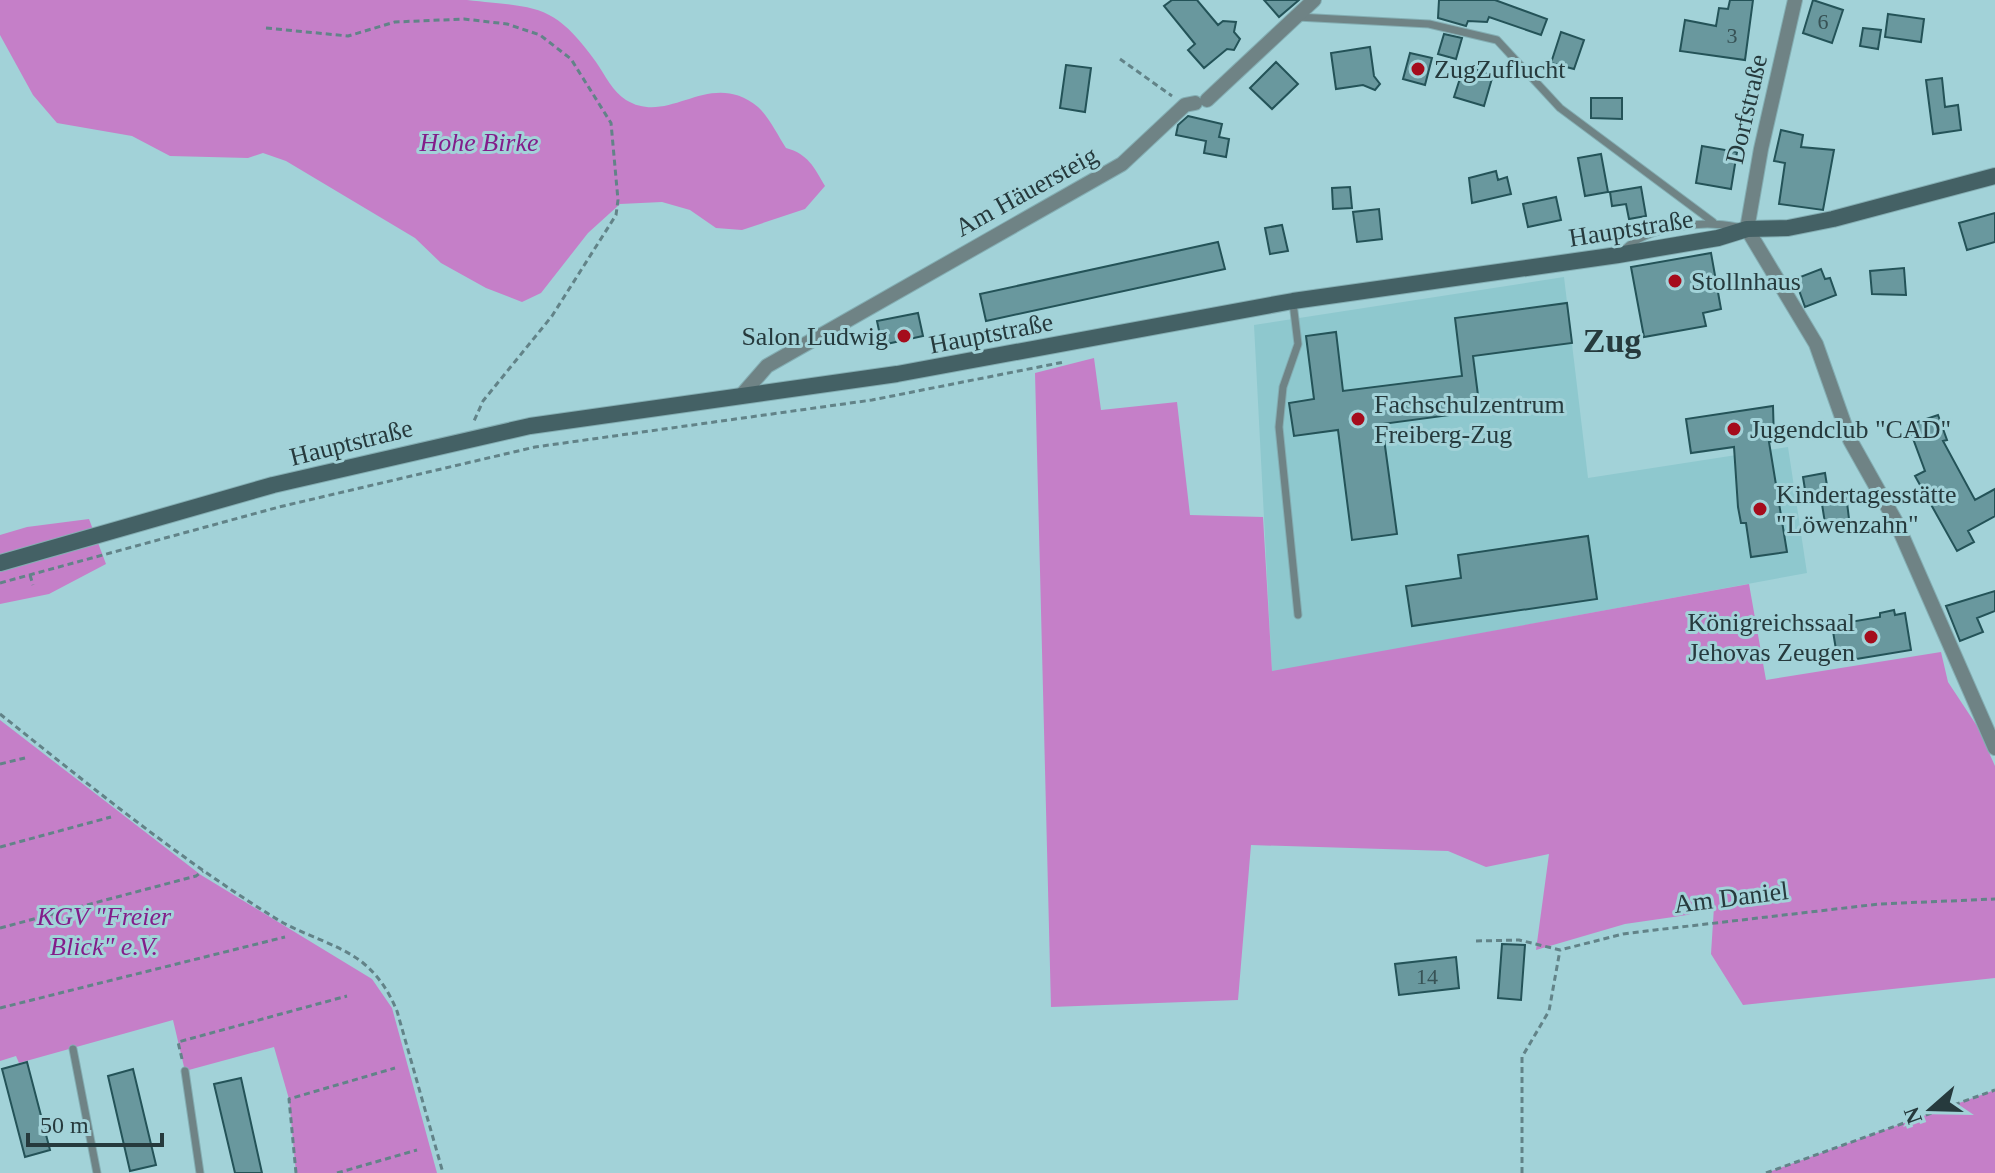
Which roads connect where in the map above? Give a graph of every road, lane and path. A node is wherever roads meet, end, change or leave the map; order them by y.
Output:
1 (1314, 0) edge
2 (1795, 0) edge
3 (1294, 17) junction
4 (266, 28) dead end
5 (1120, 59) dead end
6 (1196, 102) junction
7 (1995, 176) edge
8 (1713, 222) junction
9 (1747, 229) junction
10 (1618, 255) junction
11 (1293, 301) junction
12 (1075, 360) dead end
13 (740, 397) junction
14 (466, 439) junction
15 (0, 563) edge
16 (0, 583) edge
17 (1298, 615) dead end
18 (0, 714) edge
19 (1995, 748) edge
20 (25, 758) dead end
21 (0, 764) edge
22 (111, 817) dead end
23 (0, 847) edge
24 (204, 870) junction
25 (1995, 899) edge
26 (0, 928) edge
27 (285, 937) dead end
28 (1476, 941) dead end
29 (1560, 950) junction
30 (347, 996) dead end
31 (0, 1008) edge
32 (73, 1049) dead end
33 (395, 1068) dead end
34 (185, 1071) joint
35 (1995, 1090) edge
36 (417, 1150) dead end
37 (97, 1173) edge
38 (200, 1173) edge
39 (296, 1173) edge
40 (337, 1173) edge
41 (443, 1173) edge
42 (1522, 1173) edge
43 (1766, 1173) edge

1 - 3 street, Am Häuersteig
2 - 9 street, Dorfstraße
3 - 6 street, Am Häuersteig
3 - 8 lane
4 - 14 path
5 - 6 path
6 - 13 street, Am Häuersteig
7 - 9 street, Hauptstraße
8 - 9 lane
8 - 10 lane
9 - 10 street, Hauptstraße
9 - 19 street
10 - 11 street, Hauptstraße
11 - 13 street, Hauptstraße
11 - 17 lane
12 - 16 path
13 - 14 street, Hauptstraße
14 - 15 street, Hauptstraße
18 - 24 path
20 - 21 path
22 - 23 path
24 - 26 path
24 - 41 path
25 - 29 path, Am Daniel
27 - 31 path
28 - 29 path, Am Daniel
29 - 42 path
30 - 34 path
32 - 37 lane
33 - 39 path
34 - 38 lane
35 - 43 path
36 - 40 path

